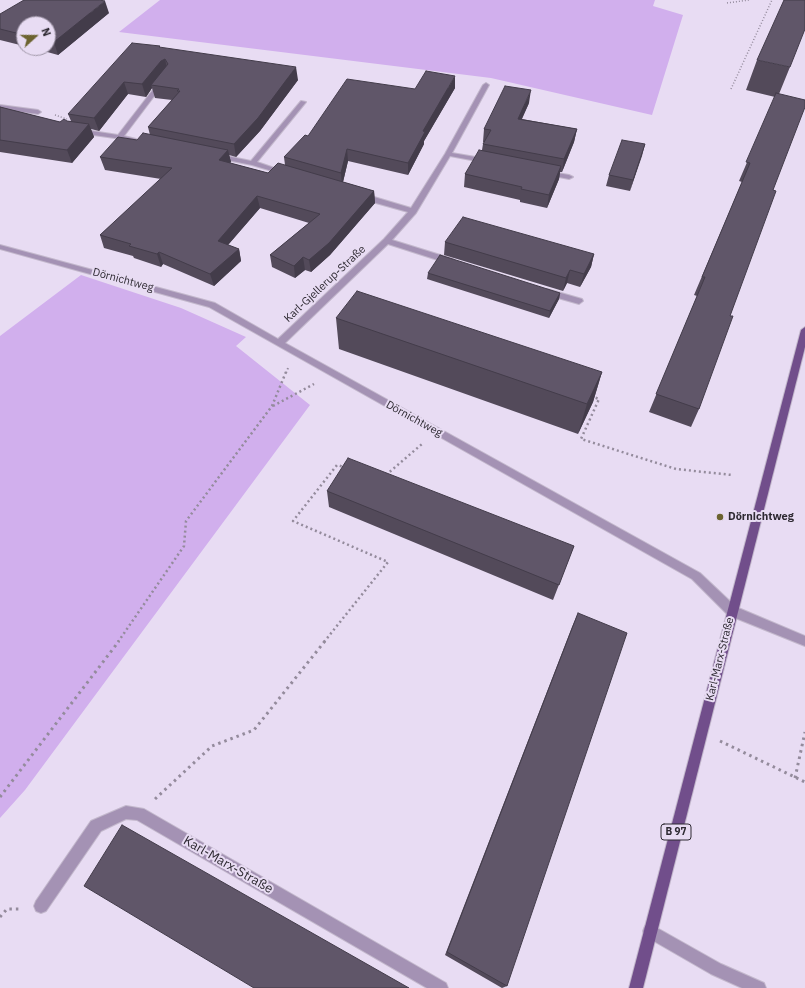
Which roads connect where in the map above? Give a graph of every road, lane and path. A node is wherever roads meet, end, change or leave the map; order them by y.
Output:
1 (749, 0) edge
2 (772, 0) edge
3 (728, 3) dead end
4 (168, 75) edge
5 (486, 85) dead end
6 (731, 89) dead end
7 (303, 102) dead end
8 (0, 108) edge
9 (38, 112) joint
10 (72, 130) joint
11 (120, 137) junction
12 (143, 142) edge
13 (206, 154) edge
14 (448, 154) junction
15 (493, 162) edge
16 (253, 163) junction
17 (539, 171) edge
18 (291, 175) edge
19 (569, 177) dead end
20 (352, 193) edge
21 (413, 211) junction
22 (387, 242) junction
23 (0, 247) edge
24 (459, 264) edge
25 (541, 290) edge
26 (578, 301) dead end
27 (805, 330) edge
28 (279, 343) junction
29 (290, 363) dead end
30 (314, 384) dead end
31 (584, 394) edge
32 (272, 406) junction
33 (426, 440) dead end
34 (345, 468) edge
35 (732, 475) dead end
36 (382, 478) edge
37 (732, 611) junction
38 (805, 641) edge
39 (702, 732) junction
40 (805, 732) edge
41 (795, 778) junction
42 (805, 782) edge
43 (0, 797) edge
44 (139, 814) junction
45 (34, 907) joint
46 (0, 917) edge
47 (650, 931) junction
48 (441, 988) edge
49 (636, 988) edge
50 (759, 988) edge

1 - 3 path
2 - 6 path
4 - 11 street
5 - 14 street, Karl-Gjellerup-Straße
7 - 16 street
8 - 9 street
9 - 10 path
10 - 11 street
11 - 12 street
13 - 16 street
14 - 15 street
14 - 21 street, Karl-Gjellerup-Straße
16 - 18 street
17 - 19 street
20 - 21 street
21 - 22 street, Karl-Gjellerup-Straße
22 - 24 street
22 - 28 street, Karl-Gjellerup-Straße
23 - 28 street, Dörnichtweg
25 - 26 street
27 - 37 main road, Karl-Marx-Straße / B 97
28 - 37 street, Dörnichtweg
29 - 32 path
30 - 32 path
31 - 35 path
32 - 43 path
33 - 36 path
34 - 44 path
37 - 38 street, Dörnichtweg
37 - 39 main road, Karl-Marx-Straße / B 97
39 - 41 path
39 - 47 main road, Karl-Marx-Straße / B 97
40 - 41 path
41 - 42 path
44 - 45 street
44 - 48 street, Karl-Marx-Straße
45 - 46 path
47 - 49 main road, Karl-Marx-Straße / B 97
47 - 50 street

